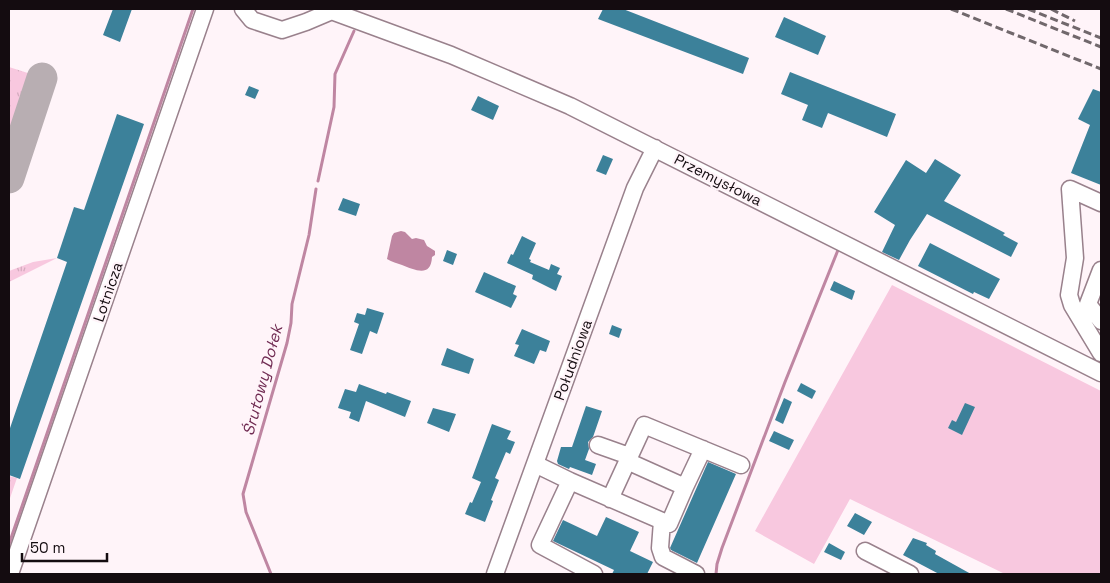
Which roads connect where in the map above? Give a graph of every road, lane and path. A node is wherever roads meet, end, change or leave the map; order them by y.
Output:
1 (205, 9) edge
2 (243, 9) edge
3 (329, 10) edge
4 (655, 148) junction
5 (1101, 203) edge
6 (1101, 260) edge
7 (1101, 264) edge
8 (1101, 270) edge
9 (1096, 318) edge
10 (1101, 353) edge
11 (1101, 373) edge
12 (598, 445) dead end
13 (703, 449) junction
14 (628, 459) junction
15 (535, 464) junction
16 (741, 465) dead end
17 (570, 481) junction
18 (685, 487) junction
19 (610, 499) junction
20 (662, 521) junction
21 (865, 551) dead end
22 (10, 574) edge
23 (495, 574) edge
24 (594, 574) edge
25 (696, 574) edge
26 (910, 574) edge

1 - 22 street, Lotnicza
2 - 3 street
3 - 4 street, Przemysłowa
4 - 11 street, Przemysłowa
4 - 15 street, Południowa
5 - 9 street
6 - 7 street
8 - 9 street
9 - 10 street
12 - 14 street
13 - 14 street
13 - 16 street
13 - 18 street
14 - 18 street
14 - 19 street
15 - 17 street
15 - 23 street, Południowa
17 - 19 street
17 - 24 street
18 - 20 street
19 - 20 street
20 - 25 street
21 - 26 street

